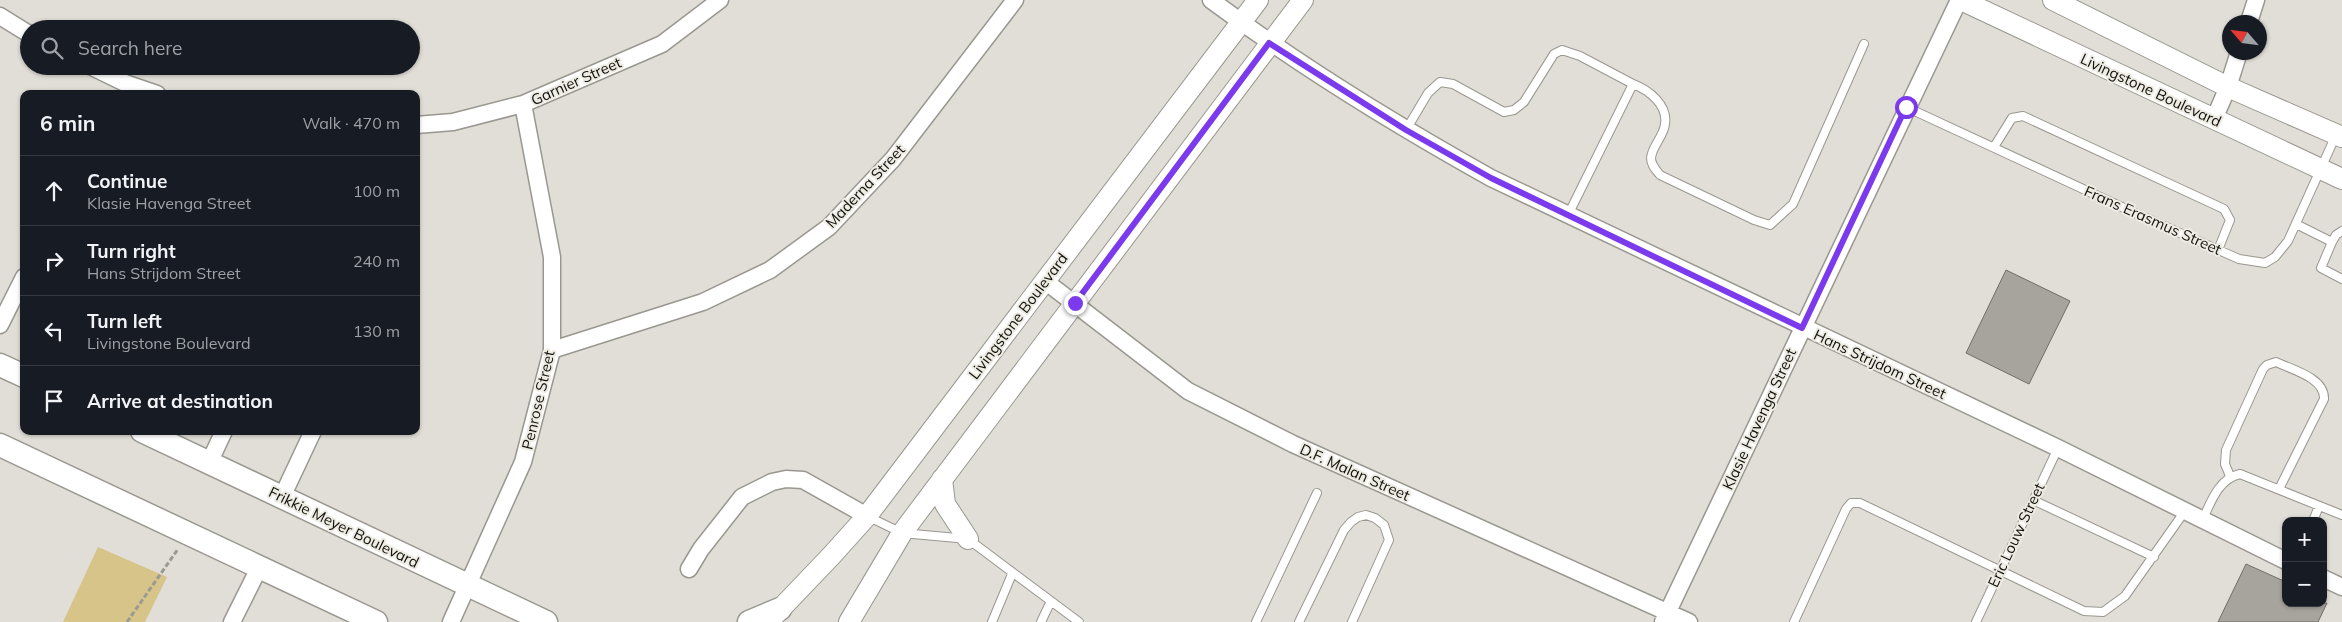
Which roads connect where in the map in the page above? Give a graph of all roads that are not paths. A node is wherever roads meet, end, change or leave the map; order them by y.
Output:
1 (720, 0) edge
2 (1015, 0) edge
3 (1211, 0) edge
4 (1258, 0) edge
5 (1303, 0) edge
6 (1960, 0) edge
7 (2052, 0) edge
8 (2256, 0) edge
9 (2251, 15) edge
10 (0, 16) edge
11 (1241, 22) junction
12 (20, 28) edge
13 (1269, 43) junction
14 (1864, 44) dead end
15 (2236, 60) edge
16 (109, 75) edge
17 (1633, 84) junction
18 (2228, 87) junction
19 (146, 90) edge
20 (523, 104) junction
21 (1906, 107) junction
22 (2214, 119) junction
23 (420, 124) edge
24 (1406, 130) junction
25 (2339, 136) edge
26 (1994, 147) junction
27 (2321, 169) junction
28 (2342, 179) edge
29 (1568, 215) junction
30 (2296, 224) junction
31 (2342, 231) edge
32 (2332, 242) junction
33 (2218, 250) junction
34 (2342, 279) edge
35 (1045, 281) junction
36 (20, 284) edge
37 (1075, 303) junction
38 (0, 325) edge
39 (1802, 328) junction
40 (552, 350) junction
41 (0, 365) edge
42 (20, 374) edge
43 (151, 435) edge
44 (222, 435) edge
45 (311, 435) edge
46 (0, 445) edge
47 (2058, 448) junction
48 (209, 462) junction
49 (2230, 476) junction
50 (942, 479) junction
51 (2279, 489) junction
52 (1317, 493) dead end
53 (282, 497) junction
54 (2033, 500) junction
55 (2319, 506) junction
56 (2185, 511) junction
57 (867, 516) junction
58 (2342, 516) edge
59 (2315, 517) edge
60 (2202, 520) junction
61 (902, 533) junction
62 (968, 539) junction
63 (2154, 557) junction
64 (2282, 559) edge
65 (259, 568) junction
66 (689, 569) dead end
67 (1999, 569) junction
68 (1012, 574) junction
69 (2327, 580) edge
70 (467, 586) junction
71 (2342, 587) edge
72 (1051, 601) junction
73 (774, 615) edge
74 (1665, 617) edge
75 (232, 622) edge
76 (376, 622) edge
77 (452, 622) edge
78 (546, 622) edge
79 (749, 622) edge
80 (849, 622) edge
81 (992, 622) edge
82 (1041, 622) edge
83 (1079, 622) edge
84 (1256, 622) edge
85 (1299, 622) edge
86 (1352, 622) edge
87 (1689, 622) edge
88 (1794, 622) edge
89 (1976, 622) edge

1 - 20 street, Garnier Street
2 - 40 street, Maderna Street
3 - 11 street, Hans Strijdom Street
4 - 11 street, Livingstone Boulevard
5 - 13 street
6 - 21 street, Klasie Havenga Street
6 - 22 street, Livingstone Boulevard
7 - 18 street
8 - 9 street
10 - 12 street
11 - 13 street, Hans Strijdom Street
11 - 35 street, Livingstone Boulevard
13 - 24 street, Hans Strijdom Street
13 - 37 street
14 - 17 lane
15 - 18 street
16 - 19 street
17 - 24 lane
17 - 29 lane
18 - 22 street
18 - 25 street
20 - 23 street, Garnier Street
20 - 40 street, Penrose Street
21 - 26 lane, Frans Erasmus Street
21 - 39 street, Klasie Havenga Street
22 - 27 street, Livingstone Boulevard
24 - 29 street, Hans Strijdom Street
25 - 27 lane, Frans Erasmus Street
26 - 33 lane, Frans Erasmus Street
26 - 33 lane
27 - 28 street, Livingstone Boulevard
27 - 30 lane, Frans Erasmus Street
29 - 39 street, Hans Strijdom Street
30 - 32 lane
30 - 33 lane, Frans Erasmus Street
31 - 32 lane
32 - 34 lane
35 - 37 street, D.F. Malan Street
35 - 57 street, Livingstone Boulevard
36 - 38 street
37 - 50 street
37 - 74 street, D.F. Malan Street
39 - 47 street, Hans Strijdom Street
39 - 74 street, Klasie Havenga Street
40 - 70 street, Penrose Street
41 - 42 main road
43 - 48 main road, Frikkie Meyer Boulevard
44 - 48 street
45 - 53 street
46 - 65 main road
47 - 54 lane, Eric Louw Street
47 - 56 street, Hans Strijdom Street
48 - 53 main road, Frikkie Meyer Boulevard
49 - 51 lane
49 - 51 lane
49 - 60 lane
50 - 61 street
50 - 62 street
51 - 55 lane
52 - 84 lane
53 - 70 main road, Frikkie Meyer Boulevard
54 - 63 lane
54 - 67 lane, Eric Louw Street
55 - 58 lane
55 - 59 lane
56 - 60 street, Hans Strijdom Street
56 - 63 lane
57 - 61 lane
57 - 66 street
57 - 73 street, Livingstone Boulevard
60 - 64 street, Hans Strijdom Street
61 - 62 lane
61 - 80 street
62 - 68 lane
63 - 67 lane
65 - 75 street
65 - 76 main road
67 - 88 lane
67 - 89 lane, Eric Louw Street
68 - 72 lane
68 - 81 lane
69 - 71 street
70 - 77 street, Penrose Street
70 - 78 main road, Frikkie Meyer Boulevard
72 - 82 lane
72 - 83 lane
73 - 79 main road
74 - 87 street, D.F. Malan Street
85 - 86 lane

